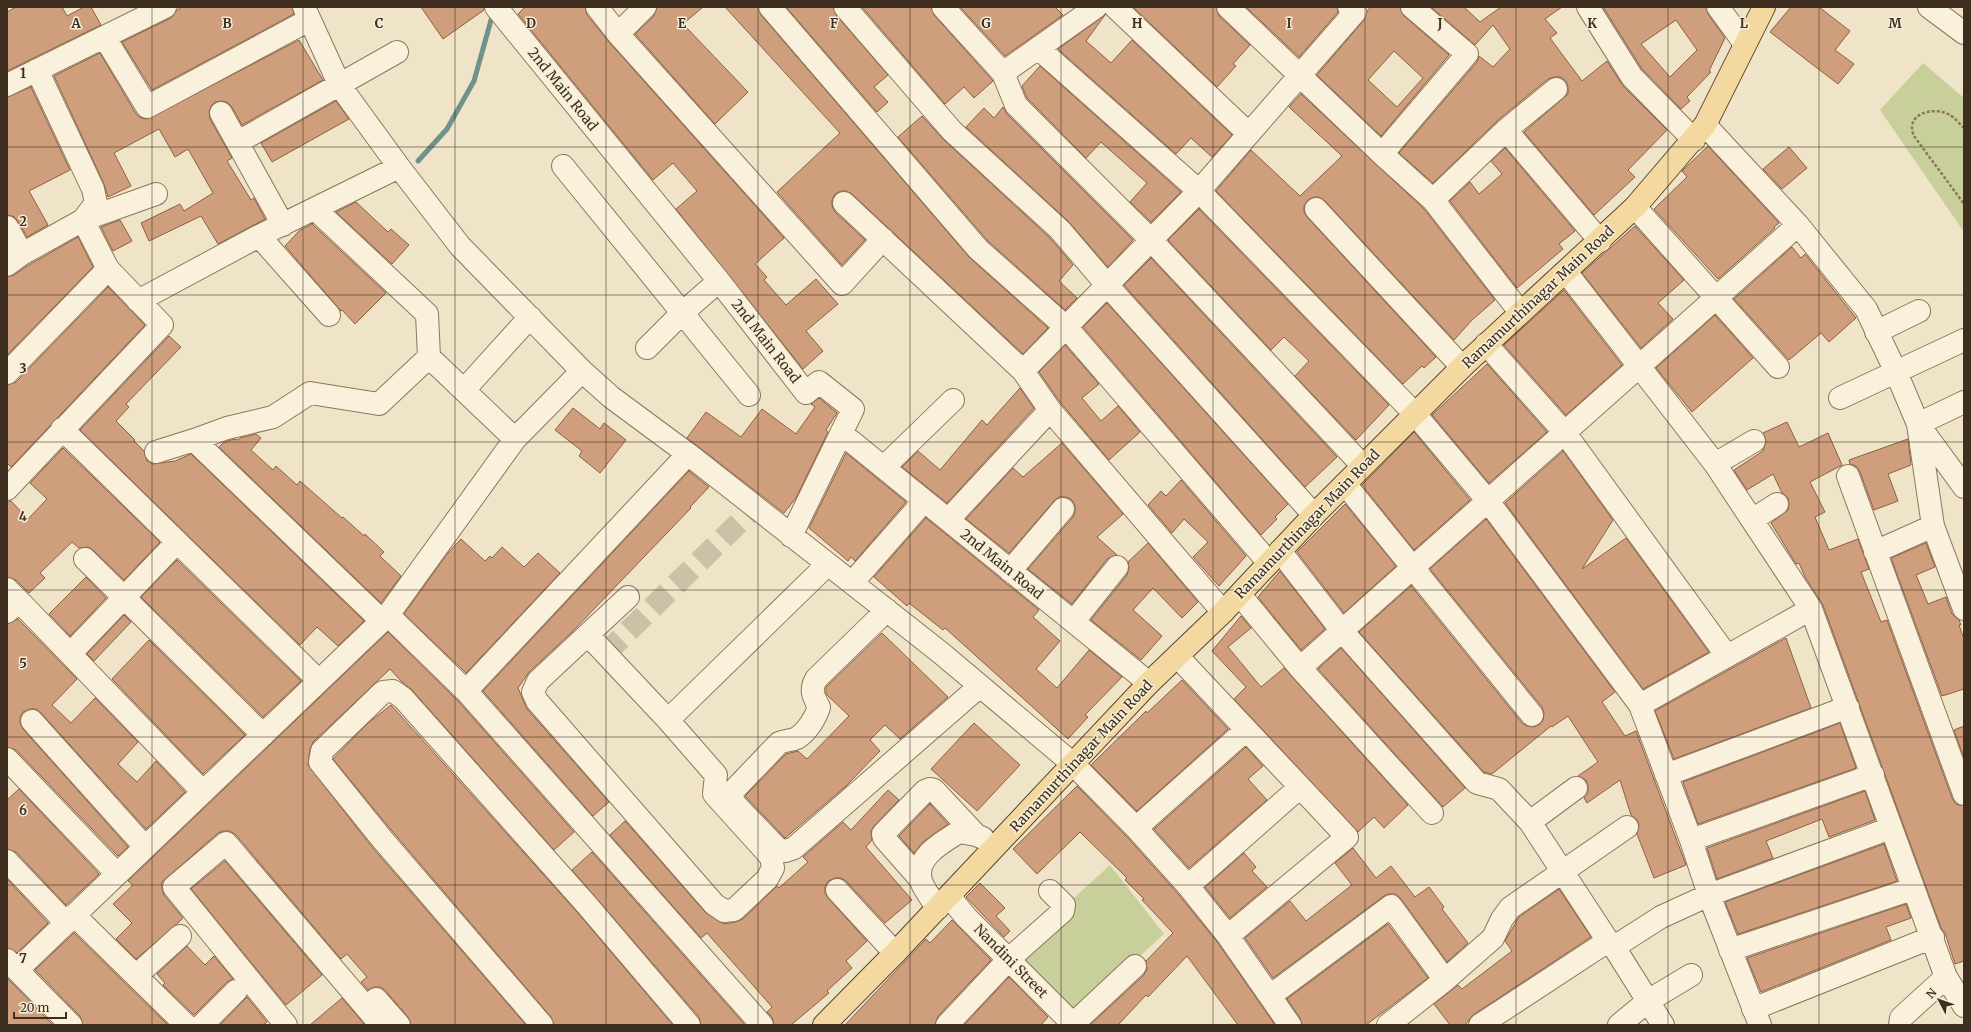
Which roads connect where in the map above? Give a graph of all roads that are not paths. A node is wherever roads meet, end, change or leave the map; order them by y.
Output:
1 (164, 7) edge
2 (597, 7) edge
3 (645, 7) edge
4 (770, 7) edge
5 (845, 7) edge
6 (943, 7) edge
7 (1115, 7) edge
8 (1228, 7) edge
9 (1349, 7) edge
10 (1412, 7) edge
11 (1588, 7) edge
12 (1718, 7) edge
13 (1764, 7) edge
14 (1930, 7) edge
15 (499, 10) edge
16 (1081, 11) edge
17 (306, 13) edge
18 (1964, 33) edge
19 (618, 34) junction
20 (104, 38) junction
21 (1745, 44) junction
22 (1038, 48) junction
23 (397, 52) dead end
24 (37, 70) junction
25 (1002, 73) junction
26 (1301, 76) junction
27 (7, 85) edge
28 (340, 86) junction
29 (1556, 89) dead end
30 (221, 113) dead end
31 (1506, 130) junction
32 (1699, 132) junction
33 (1250, 134) junction
34 (238, 142) junction
35 (1382, 154) junction
36 (563, 166) dead end
37 (399, 167) junction
38 (1199, 191) junction
39 (156, 194) dead end
40 (1433, 200) junction
41 (844, 203) dead end
42 (1634, 207) junction
43 (315, 209) junction
44 (1316, 209) dead end
45 (83, 220) junction
46 (283, 225) junction
47 (1798, 225) junction
48 (7, 227) edge
49 (259, 236) junction
50 (883, 239) junction
51 (1151, 240) junction
52 (1600, 241) junction
53 (14, 259) edge
54 (108, 269) junction
55 (1566, 272) junction
56 (719, 280) junction
57 (1107, 285) junction
58 (1716, 298) junction
59 (138, 301) junction
60 (1919, 311) dead end
61 (1520, 312) junction
62 (681, 314) junction
63 (329, 316) dead end
64 (530, 317) junction
65 (1067, 328) junction
66 (1876, 332) junction
67 (1964, 340) edge
68 (1486, 344) junction
69 (647, 348) dead end
70 (429, 357) junction
71 (1640, 366) junction
72 (1462, 367) junction
73 (1778, 367) dead end
74 (582, 371) junction
75 (1023, 371) junction
76 (1896, 372) junction
77 (7, 373) edge
78 (464, 390) junction
79 (749, 395) dead end
80 (1840, 398) dead end
81 (953, 400) dead end
82 (1964, 402) edge
83 (1050, 410) junction
84 (1415, 414) junction
85 (1918, 424) junction
86 (62, 429) junction
87 (841, 433) junction
88 (1565, 433) junction
89 (515, 439) junction
90 (194, 440) junction
91 (1754, 441) dead end
92 (156, 452) dead end
93 (688, 454) junction
94 (1715, 464) junction
95 (1362, 465) junction
96 (884, 467) junction
97 (1848, 476) dead end
98 (1345, 484) junction
99 (1964, 487) edge
100 (7, 489) edge
101 (924, 501) junction
102 (1488, 501) junction
103 (1777, 504) dead end
104 (1063, 510) dead end
105 (1314, 515) junction
106 (948, 520) junction
107 (1752, 520) junction
108 (1934, 526) junction
109 (791, 536) junction
110 (177, 542) junction
111 (1875, 552) junction
112 (1275, 557) junction
113 (84, 559) dead end
114 (828, 564) junction
115 (1117, 566) dead end
116 (1414, 567) junction
117 (1010, 571) junction
118 (852, 583) junction
119 (1240, 595) junction
120 (628, 596) dead end
121 (124, 598) junction
122 (11, 601) edge
123 (1811, 609) junction
124 (1964, 609) edge
125 (887, 610) junction
126 (1223, 612) junction
127 (385, 618) junction
128 (1074, 621) junction
129 (1342, 631) junction
130 (588, 635) junction
131 (70, 654) junction
132 (1727, 656) junction
133 (1178, 657) junction
134 (1300, 668) junction
135 (319, 681) junction
136 (1149, 683) junction
137 (980, 686) junction
138 (466, 691) junction
139 (1640, 705) junction
140 (1848, 707) junction
141 (1532, 715) dead end
142 (668, 720) junction
143 (32, 721) dead end
144 (1246, 730) junction
145 (263, 734) junction
146 (7, 759) edge
147 (1073, 764) junction
148 (1666, 775) junction
149 (1872, 775) junction
150 (1300, 787) junction
151 (1576, 788) dead end
152 (202, 792) junction
153 (1964, 794) edge
154 (1432, 814) dead end
155 (1530, 822) junction
156 (1628, 827) dead end
157 (1136, 828) junction
158 (1891, 828) junction
159 (976, 835) junction
160 (1691, 840) junction
161 (997, 845) junction
162 (145, 847) junction
163 (243, 852) dead end
164 (7, 860) edge
165 (1563, 872) junction
166 (117, 874) junction
167 (921, 880) junction
168 (1188, 886) junction
169 (1912, 889) junction
170 (837, 890) dead end
171 (1050, 891) dead end
172 (1709, 895) junction
173 (943, 902) junction
174 (70, 919) junction
175 (180, 936) dead end
176 (1228, 936) junction
177 (1933, 937) junction
178 (1611, 944) junction
179 (1730, 950) junction
180 (895, 954) junction
181 (1009, 959) junction
182 (12, 965) edge
183 (1135, 966) dead end
184 (1691, 975) dead end
185 (137, 976) junction
186 (1946, 977) junction
187 (1445, 980) junction
188 (236, 991) dead end
189 (1270, 996) junction
190 (1648, 1001) junction
191 (1964, 1006) edge
192 (1757, 1017) edge
193 (1068, 1023) edge
194 (71, 1025) edge
195 (186, 1025) edge
196 (202, 1025) edge
197 (286, 1025) edge
198 (380, 1025) edge
199 (399, 1025) edge
200 (542, 1025) edge
201 (689, 1025) edge
202 (762, 1025) edge
203 (824, 1025) edge
204 (947, 1025) edge
205 (1290, 1025) edge
206 (1388, 1025) edge
207 (1480, 1025) edge
208 (1619, 1025) edge
209 (1663, 1025) edge
210 (1900, 1025) edge

1 - 20 street
2 - 19 street
3 - 19 street
4 - 65 street
5 - 57 street
6 - 25 street
7 - 33 street
8 - 26 street
9 - 26 street
10 - 35 street
11 - 32 street
12 - 21 street
13 - 21 main road, Ramamurthinagar Main Road
14 - 18 street
15 - 56 street, 2nd Main Road
16 - 22 street
17 - 20 street
17 - 28 street
19 - 50 street
20 - 24 street
21 - 32 main road, Ramamurthinagar Main Road
22 - 25 street
22 - 38 street
23 - 28 street
24 - 27 street
24 - 45 street
25 - 51 street
26 - 33 street
26 - 35 street
28 - 34 street
28 - 37 street
29 - 31 street
30 - 34 street
31 - 40 street
31 - 52 street
32 - 42 main road, Ramamurthinagar Main Road
32 - 47 street
33 - 38 street
34 - 46 street
35 - 40 street
36 - 62 street
37 - 43 street
37 - 64 street
38 - 51 street
38 - 84 street
39 - 45 street
40 - 61 street
41 - 50 street
42 - 52 main road, Ramamurthinagar Main Road
42 - 58 street
43 - 46 street
43 - 70 street
44 - 72 street
45 - 53 street
45 - 54 street
46 - 49 street
47 - 58 street
47 - 66 street
48 - 53 street
49 - 59 street
49 - 63 street
50 - 75 street
51 - 57 street
51 - 95 street
52 - 55 main road, Ramamurthinagar Main Road
54 - 59 street
54 - 77 street
55 - 61 main road, Ramamurthinagar Main Road
55 - 71 street
56 - 62 street
56 - 87 street, 2nd Main Road
57 - 65 street
57 - 105 street
58 - 71 street
58 - 73 street
59 - 86 street
60 - 66 street
61 - 68 main road, Ramamurthinagar Main Road
62 - 69 street
62 - 79 street
64 - 74 street
64 - 78 street
65 - 75 street
65 - 112 street
66 - 76 street
67 - 76 street
68 - 72 main road, Ramamurthinagar Main Road
68 - 88 street
70 - 78 street
70 - 90 street
71 - 88 street
71 - 94 street
72 - 84 main road, Ramamurthinagar Main Road
74 - 89 street
74 - 93 street
75 - 83 street
76 - 80 street
76 - 85 street
78 - 89 street
81 - 96 street
82 - 85 street
83 - 106 street
83 - 126 street
84 - 95 main road, Ramamurthinagar Main Road
84 - 102 street
85 - 99 street
85 - 108 street
86 - 100 street
86 - 110 street
87 - 96 street, 2nd Main Road
87 - 109 street
88 - 102 street
88 - 132 street
89 - 127 street
90 - 92 street
90 - 127 street
91 - 94 street
93 - 109 street
93 - 138 street
94 - 107 street
95 - 98 main road, Ramamurthinagar Main Road
96 - 101 street, 2nd Main Road
97 - 111 street
98 - 105 main road, Ramamurthinagar Main Road
98 - 116 street
101 - 106 street, 2nd Main Road
101 - 118 street
102 - 116 street
102 - 139 street
103 - 107 street
104 - 117 street
105 - 112 main road, Ramamurthinagar Main Road
106 - 117 street, 2nd Main Road
107 - 123 street
108 - 111 street
108 - 124 street
109 - 114 street
110 - 121 street
110 - 135 street
111 - 153 street
112 - 119 main road, Ramamurthinagar Main Road
112 - 129 street
113 - 121 street
114 - 118 street
114 - 142 street
115 - 128 street
116 - 129 street
116 - 141 street
117 - 128 street, 2nd Main Road
118 - 125 street
119 - 126 main road, Ramamurthinagar Main Road
119 - 134 street
120 - 130 street
121 - 131 street
121 - 145 street
122 - 131 street
123 - 132 street
123 - 140 street
125 - 137 street
125 - 137 street
126 - 133 main road, Ramamurthinagar Main Road
127 - 135 street
127 - 138 street
128 - 136 street, 2nd Main Road
129 - 134 street
129 - 155 street
130 - 142 street
130 - 142 street
131 - 152 street
132 - 139 street
133 - 136 main road, Ramamurthinagar Main Road
133 - 144 street
134 - 154 street
135 - 145 street
136 - 147 main road, Ramamurthinagar Main Road
137 - 147 street
138 - 202 street
139 - 148 street
140 - 148 street
140 - 149 street
143 - 162 street
144 - 150 street
144 - 157 street
145 - 152 street
146 - 166 street
147 - 157 street
147 - 161 main road, Ramamurthinagar Main Road
148 - 160 street
149 - 158 street
149 - 160 street
150 - 168 street
150 - 176 street
151 - 155 street
152 - 162 street
155 - 165 street
156 - 165 street
157 - 168 street
158 - 169 street
158 - 172 street
159 - 161 street
159 - 167 street
159 - 167 street, Nandini Street
160 - 172 street
161 - 173 main road, Ramamurthinagar Main Road
162 - 166 street
163 - 199 street
164 - 174 street
165 - 178 street
165 - 187 street
166 - 174 street
167 - 173 street, Nandini Street
168 - 176 street
169 - 177 street
169 - 179 street
170 - 180 street
171 - 181 street
172 - 178 street
172 - 179 street
173 - 180 main road, Ramamurthinagar Main Road
173 - 181 street, Nandini Street
174 - 182 street
174 - 185 street
175 - 185 street
176 - 189 street
177 - 186 street
177 - 192 street
178 - 190 street
178 - 207 street
179 - 192 street
180 - 203 main road, Ramamurthinagar Main Road
181 - 193 street, Nandini Street
181 - 204 street
182 - 194 street
183 - 193 street
184 - 190 street
185 - 195 street
186 - 191 street
186 - 210 street
187 - 189 street
187 - 206 street
188 - 196 street
189 - 205 street
190 - 208 street
190 - 209 street
197 - 198 street
200 - 201 street

